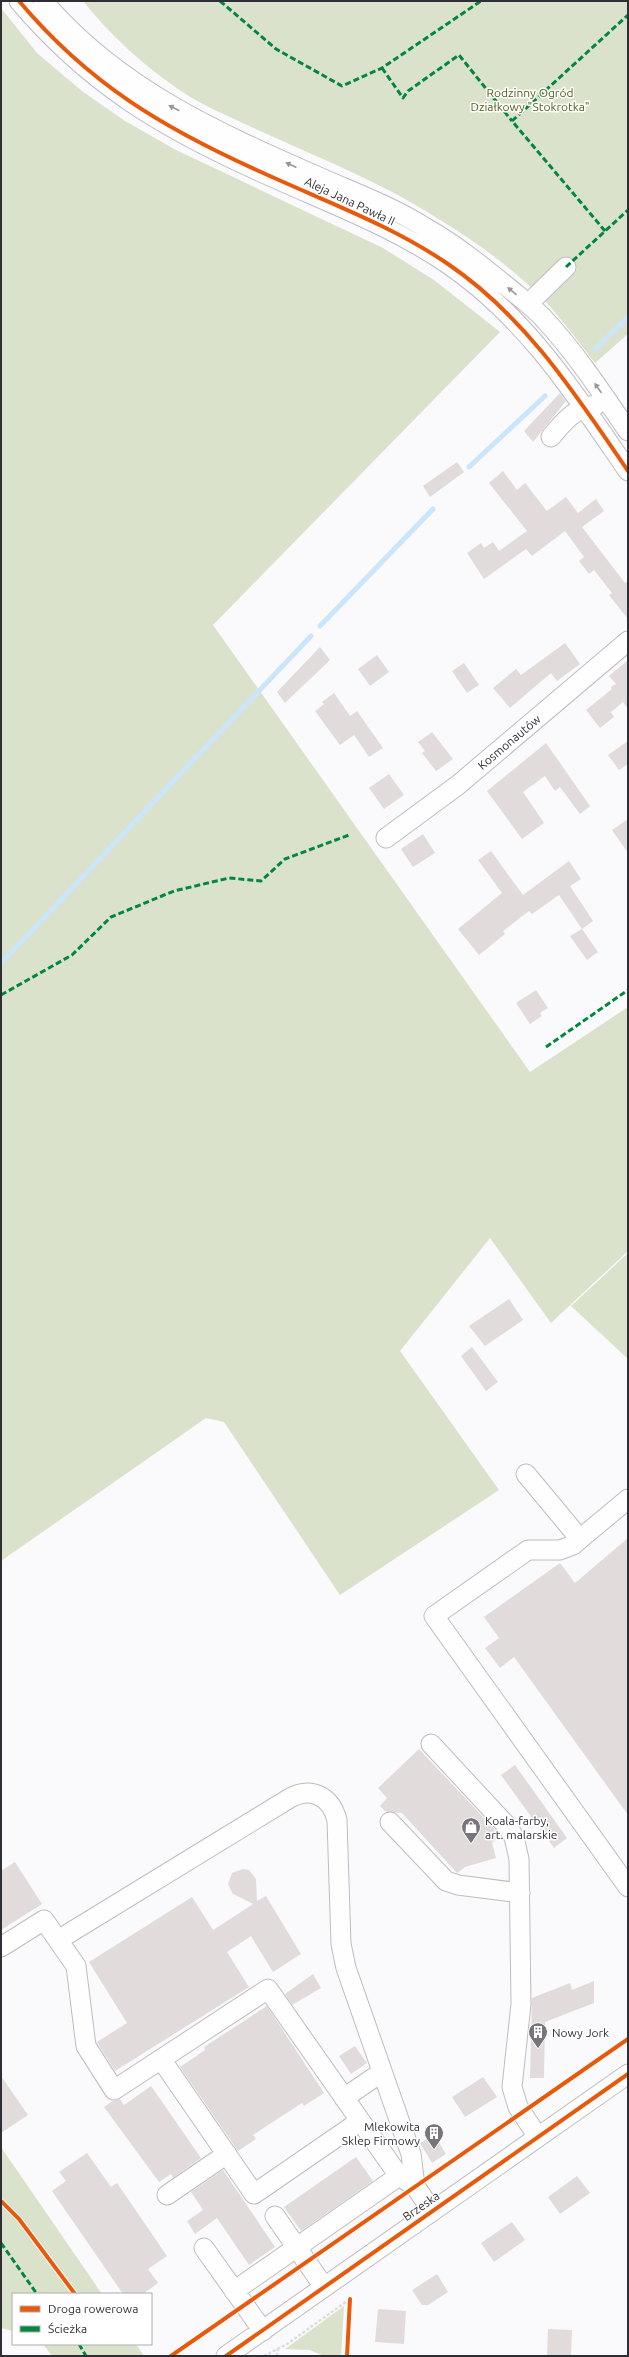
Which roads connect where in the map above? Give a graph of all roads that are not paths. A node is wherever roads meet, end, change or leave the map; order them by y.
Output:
1 (19, 1) edge
2 (43, 1) edge
3 (566, 267) dead end
4 (528, 304) junction
5 (584, 407) junction
6 (617, 414) junction
7 (628, 431) edge
8 (551, 437) dead end
9 (628, 471) edge
10 (628, 641) edge
11 (386, 838) dead end
12 (526, 1474) dead end
13 (628, 1498) edge
14 (580, 1539) junction
15 (431, 1744) dead end
16 (390, 1822) dead end
17 (628, 1887) edge
18 (520, 1893) junction
19 (58, 1940) junction
20 (1, 1948) edge
21 (160, 2060) junction
22 (382, 2072) junction
23 (628, 2074) edge
24 (344, 2098) junction
25 (360, 2121) junction
26 (538, 2137) junction
27 (226, 2154) junction
28 (399, 2176) junction
29 (415, 2186) junction
30 (166, 2195) dead end
31 (432, 2211) junction
32 (275, 2216) dead end
33 (296, 2247) junction
34 (204, 2248) dead end
35 (324, 2287) junction
36 (234, 2291) junction
37 (263, 2331) junction
38 (226, 2356) edge

1 - 5 street, Aleja Jana Pawła II
4 -> 2 street, Aleja Jana Pawła II
3 - 4 street
6 -> 4 street, Aleja Jana Pawła II
5 - 6 street
5 - 8 street
5 - 9 street, Aleja Jana Pawła II
6 - 7 street, Aleja Jana Pawła II
10 - 11 street, Kosmonautów
12 - 14 street
13 - 14 street
14 - 17 street
15 - 18 street
16 - 18 street
18 - 26 street
19 - 20 street
19 - 21 street
19 - 22 street
21 - 24 street
21 - 27 street
22 - 24 street
22 - 29 street
23 - 26 street, Brzeska
24 - 25 street
25 - 27 street
25 - 28 street
26 - 31 street, Brzeska
27 - 30 street
28 - 29 street
28 - 33 street
29 - 31 street
31 - 35 street, Brzeska
32 - 33 street
33 - 35 street
33 - 36 street
34 - 36 street
35 - 37 street, Brzeska
36 - 37 street
37 - 38 street, Brzeska

